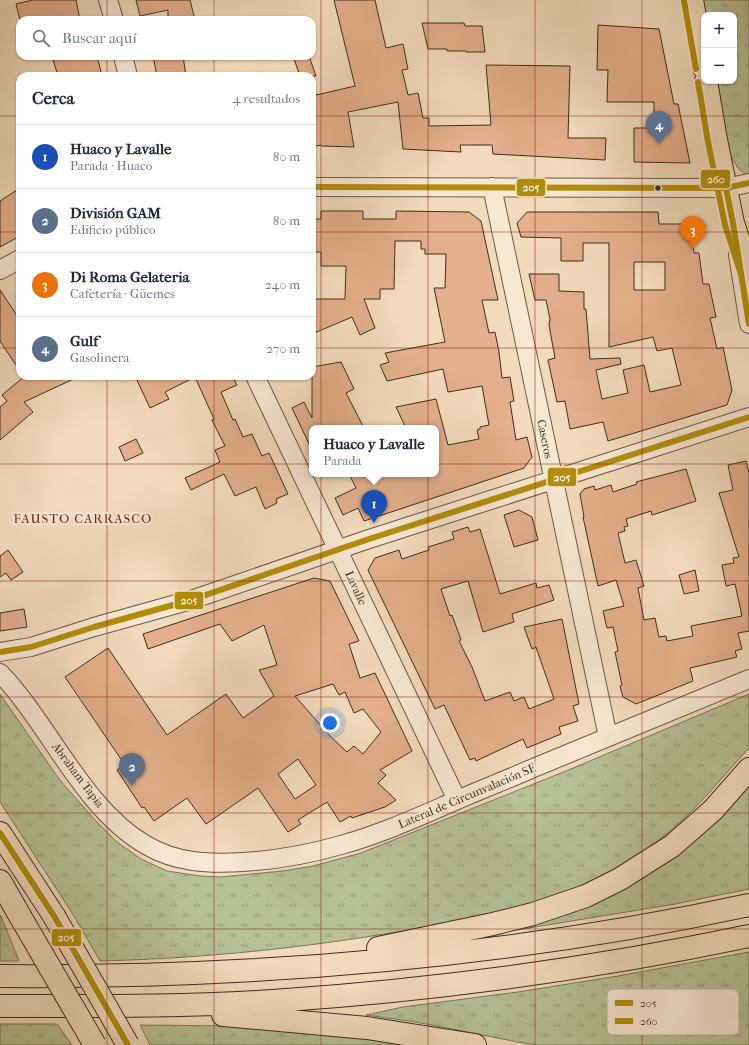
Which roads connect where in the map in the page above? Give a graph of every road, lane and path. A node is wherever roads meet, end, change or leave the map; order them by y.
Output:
1 (108, 0) edge
2 (692, 0) edge
3 (113, 16) edge
4 (701, 51) edge
5 (124, 60) edge
6 (127, 72) edge
7 (707, 84) edge
8 (749, 183) edge
9 (316, 187) edge
10 (492, 187) junction
11 (726, 188) junction
12 (749, 197) edge
13 (734, 223) junction
14 (16, 262) edge
15 (0, 270) edge
16 (749, 271) edge
17 (749, 324) edge
18 (257, 380) edge
19 (749, 417) edge
20 (554, 480) junction
21 (338, 550) junction
22 (0, 652) edge
23 (0, 673) edge
24 (749, 679) edge
25 (608, 737) junction
26 (749, 769) edge
27 (457, 800) junction
28 (0, 833) edge
29 (174, 857) joint
30 (0, 881) edge
31 (749, 905) edge
32 (749, 936) edge
33 (202, 973) junction
34 (0, 976) edge
35 (0, 1006) edge
36 (128, 1006) junction
37 (95, 1045) edge
38 (128, 1045) edge
39 (475, 1045) edge

1 - 3 street
2 - 4 main road
5 - 6 street
7 - 11 main road
8 - 11 street
9 - 10 street
10 - 11 street
10 - 20 street, Caseros
11 - 12 street
11 - 13 main road
13 - 16 main road
13 - 17 street
14 - 15 street
18 - 21 street, Lavalle
19 - 20 street
20 - 21 street
20 - 25 street, Caseros
21 - 22 street
21 - 27 street, Lavalle
23 - 29 street, Abraham Tapia
24 - 25 street, Lateral de Circunvalación SE
25 - 27 street, Lateral de Circunvalación SE
26 - 33 main road
27 - 29 street, Lateral de Circunvalación SE
28 - 38 main road, bridge
30 - 37 main road, bridge
31 - 33 main road
32 - 36 main road
33 - 34 main road
35 - 36 main road
36 - 39 main road

